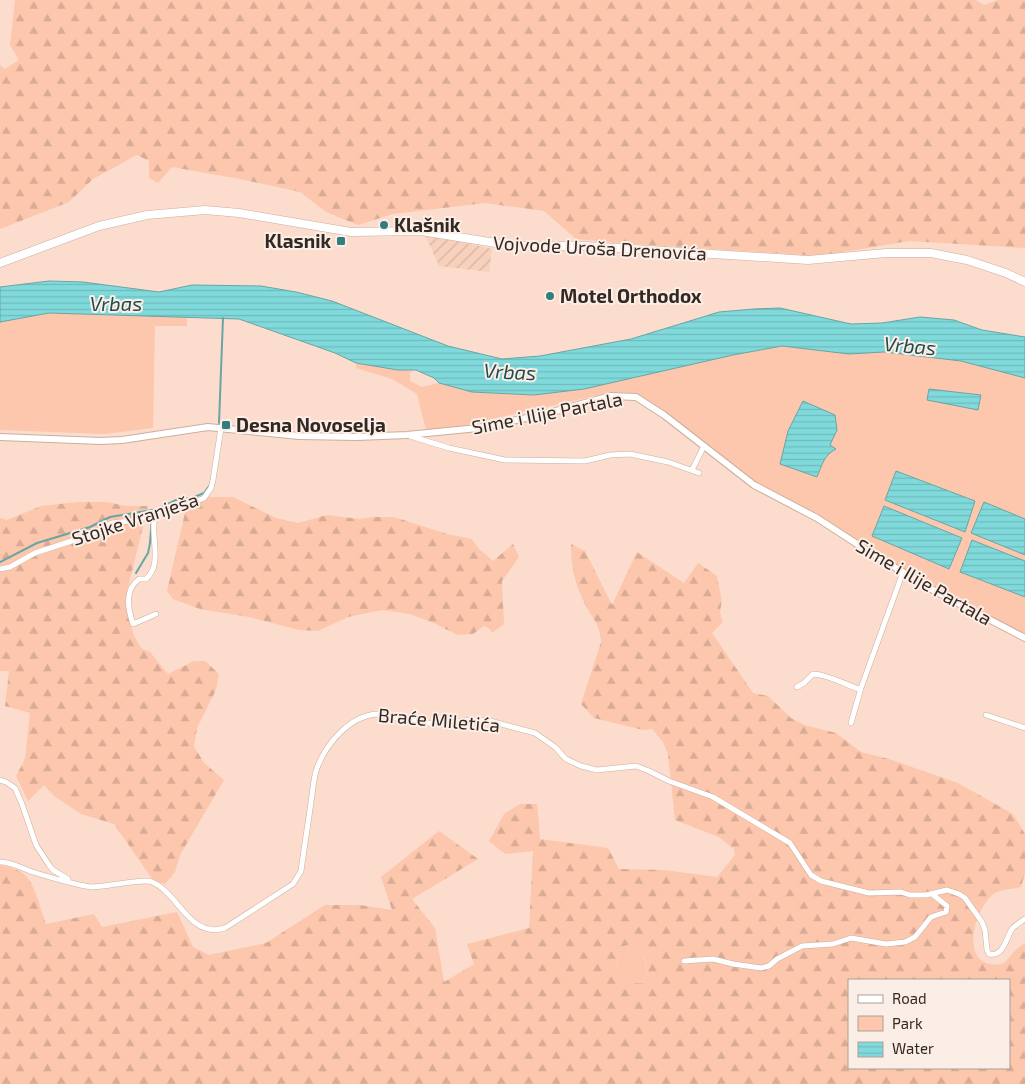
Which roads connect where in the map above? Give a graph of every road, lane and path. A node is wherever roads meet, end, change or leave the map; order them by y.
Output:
1 (0, 264) edge
2 (1025, 282) edge
3 (221, 428) junction
4 (408, 435) junction
5 (0, 437) edge
6 (704, 446) junction
7 (692, 470) junction
8 (699, 473) dead end
9 (157, 514) junction
10 (0, 569) edge
11 (904, 572) junction
12 (156, 614) dead end
13 (1025, 638) edge
14 (797, 687) dead end
15 (861, 688) junction
16 (986, 715) dead end
17 (851, 723) dead end
18 (1025, 728) edge
19 (0, 780) edge
20 (0, 862) edge
21 (75, 883) junction
22 (932, 894) junction
23 (1025, 919) edge
24 (684, 961) dead end

1 - 2 main road, Vojvode Uroša Drenovića
3 - 4 street, Sime i Ilije Partala
3 - 5 street, Sime i Ilije Partala
3 - 9 street, Stojke Vranješa
4 - 6 street, Sime i Ilije Partala
4 - 7 street
6 - 7 street
6 - 11 street, Sime i Ilije Partala
7 - 8 street
9 - 10 street, Stojke Vranješa
9 - 12 street
11 - 13 street, Sime i Ilije Partala
11 - 15 street
14 - 15 street
15 - 17 street
16 - 18 street
19 - 21 street
20 - 21 street
21 - 22 street, Braće Miletića
22 - 23 street, Braće Miletića
22 - 24 street

